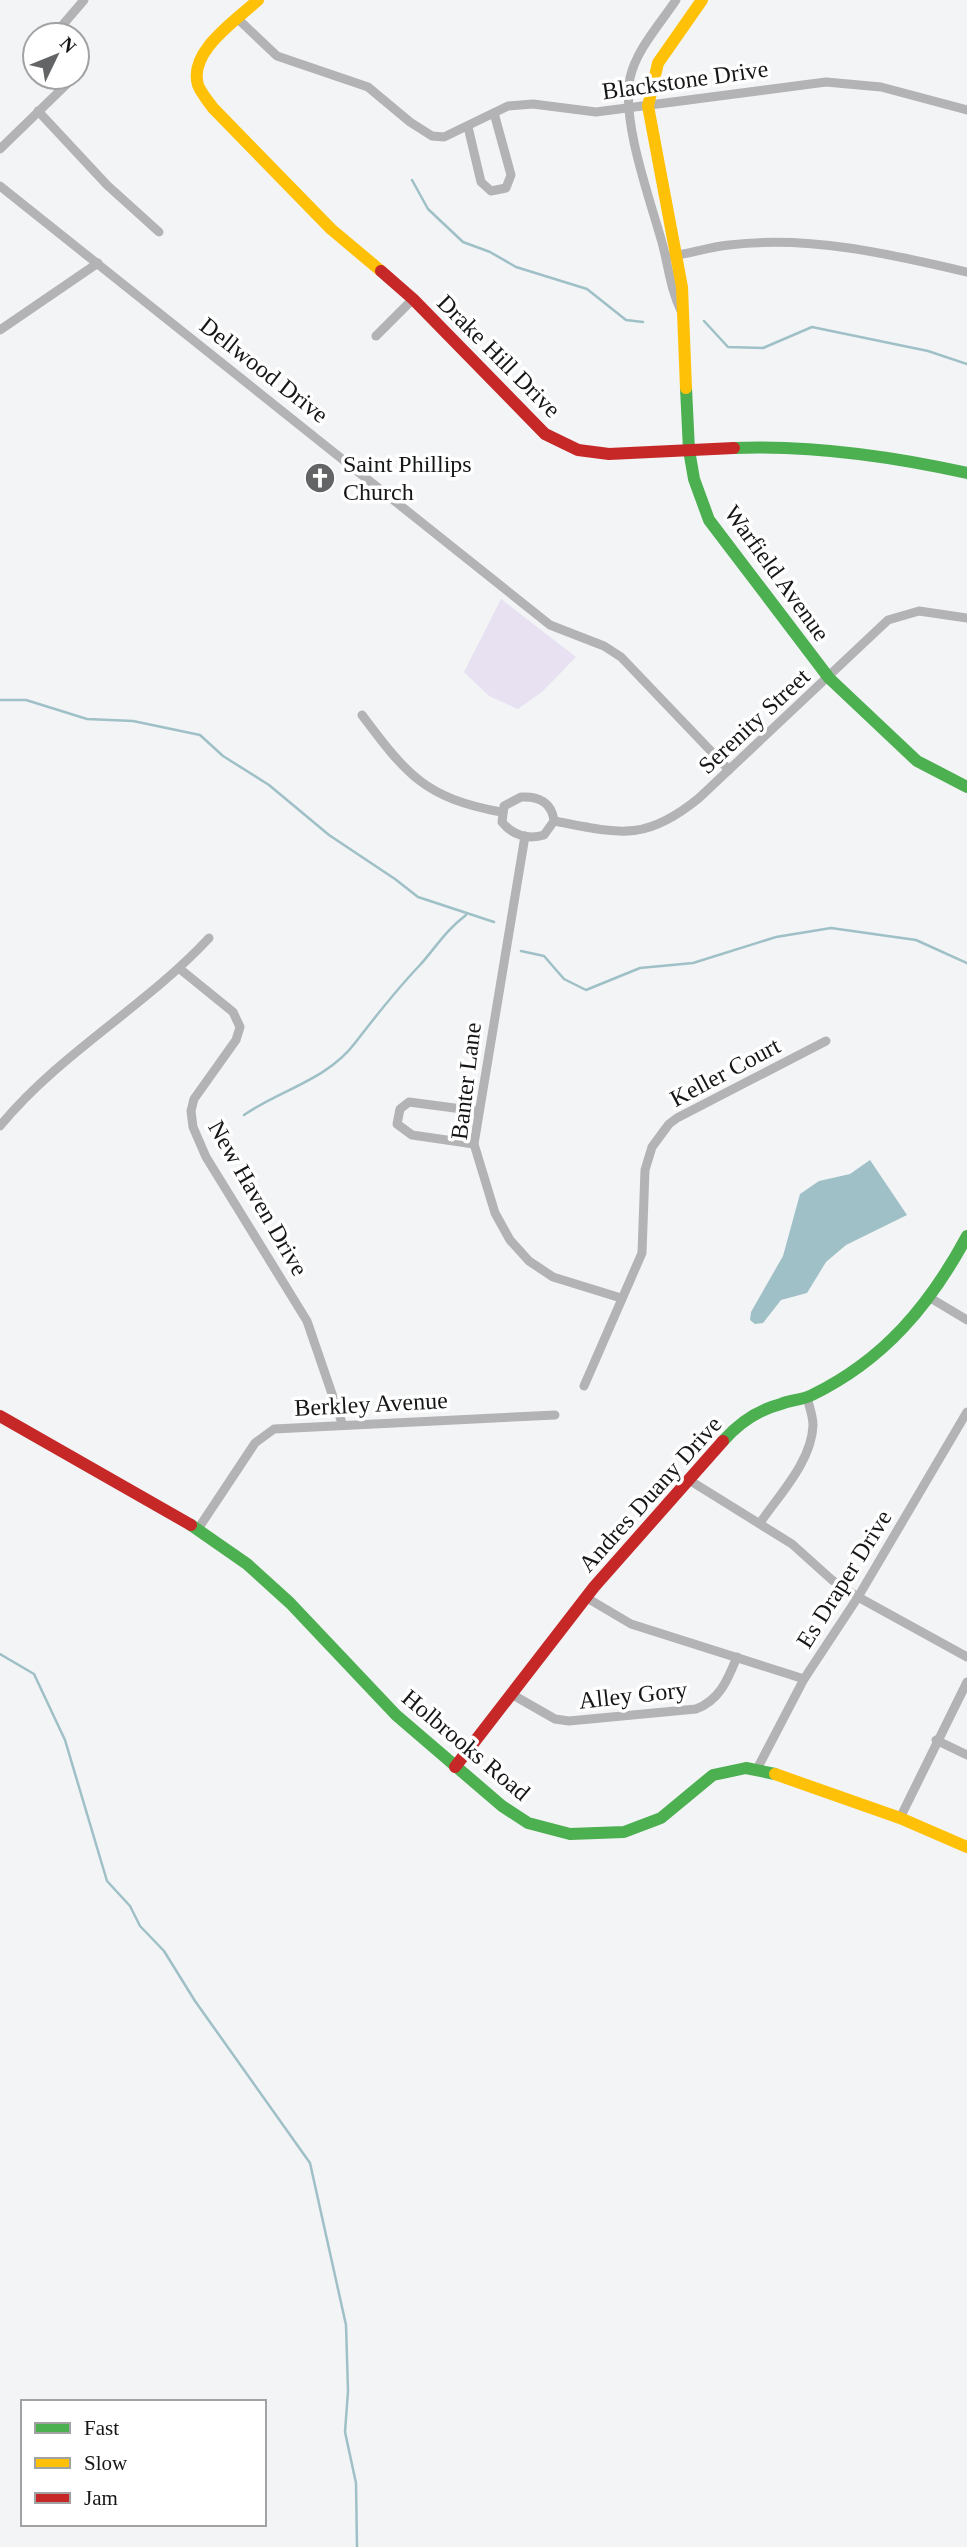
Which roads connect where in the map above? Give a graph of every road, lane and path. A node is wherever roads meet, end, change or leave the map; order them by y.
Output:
1 (84, 0) edge
2 (258, 0) edge
3 (676, 0) edge
4 (702, 0) edge
5 (239, 20) junction
6 (66, 21) edge
7 (59, 91) edge
8 (648, 106) junction
9 (629, 108) junction
10 (967, 110) edge
11 (38, 111) junction
12 (494, 113) junction
13 (468, 127) junction
14 (0, 149) edge
15 (0, 186) edge
16 (159, 232) dead end
17 (671, 256) junction
18 (98, 263) junction
19 (967, 272) edge
20 (413, 299) junction
21 (0, 330) edge
22 (376, 336) dead end
23 (690, 450) junction
24 (967, 473) edge
25 (967, 618) edge
26 (829, 678) junction
27 (362, 715) dead end
28 (729, 769) junction
29 (967, 787) edge
30 (501, 812) junction
31 (554, 821) junction
32 (525, 836) junction
33 (209, 938) dead end
34 (180, 969) junction
35 (826, 1041) dead end
36 (477, 1111) junction
37 (0, 1126) edge
38 (474, 1144) junction
39 (967, 1236) edge
40 (621, 1298) junction
41 (932, 1299) junction
42 (967, 1320) edge
43 (584, 1386) dead end
44 (807, 1397) junction
45 (967, 1412) edge
46 (555, 1415) dead end
47 (0, 1416) edge
48 (342, 1423) junction
49 (689, 1480) junction
50 (760, 1523) junction
51 (198, 1529) junction
52 (858, 1597) junction
53 (587, 1598) junction
54 (737, 1657) junction
55 (967, 1657) edge
56 (804, 1679) junction
57 (967, 1682) edge
58 (513, 1695) junction
59 (936, 1740) junction
60 (967, 1755) edge
61 (455, 1767) junction
62 (757, 1769) junction
63 (900, 1818) junction
64 (967, 1847) edge

1 - 6 street
2 - 5 street, Drake Hill Drive
3 - 9 street, Warfield Avenue
4 - 8 street, Warfield Avenue
5 - 13 street, Blackstone Drive
5 - 20 street, Drake Hill Drive
7 - 11 street
8 - 9 street, Blackstone Drive
8 - 10 street, Blackstone Drive
8 - 17 street, Warfield Avenue
9 - 12 street, Blackstone Drive
9 - 17 street, Warfield Avenue
11 - 14 street
11 - 16 street
12 - 13 street, Blackstone Drive
12 - 13 street
15 - 18 street, Dellwood Drive
17 - 19 street
17 - 23 street, Warfield Avenue
18 - 21 street
18 - 28 street, Dellwood Drive
20 - 22 street
20 - 23 street, Drake Hill Drive
23 - 24 street, Drake Hill Drive
23 - 26 street, Warfield Avenue
25 - 26 street, Serenity Street
26 - 28 street, Serenity Street
26 - 29 street, Warfield Avenue
27 - 30 street
28 - 31 street, Serenity Street
30 - 31 street
30 - 32 street
31 - 32 street
32 - 36 street, Banter Lane
33 - 34 street
34 - 37 street
34 - 48 street, New Haven Drive
35 - 40 street, Keller Court
36 - 38 street, Banter Lane
36 - 38 street
38 - 40 street, Banter Lane
39 - 41 street, Andres Duany Drive
40 - 43 street, Keller Court
41 - 42 street
41 - 44 street, Andres Duany Drive
44 - 49 street, Andres Duany Drive
44 - 50 street
45 - 52 street, Es Draper Drive
46 - 48 street, Berkley Avenue
47 - 51 street, Holbrooks Road
48 - 51 street, Berkley Avenue
49 - 50 street
49 - 53 street, Andres Duany Drive
50 - 52 street
51 - 61 street, Holbrooks Road
52 - 55 street
52 - 56 street, Es Draper Drive
53 - 54 street
53 - 58 street, Andres Duany Drive
54 - 56 street
54 - 58 street, Alley Gory
56 - 62 street, Es Draper Drive
57 - 59 street
58 - 61 street, Andres Duany Drive
59 - 60 street
59 - 63 street
61 - 62 street, Holbrooks Road
62 - 63 street, Holbrooks Road
63 - 64 street, Holbrooks Road

